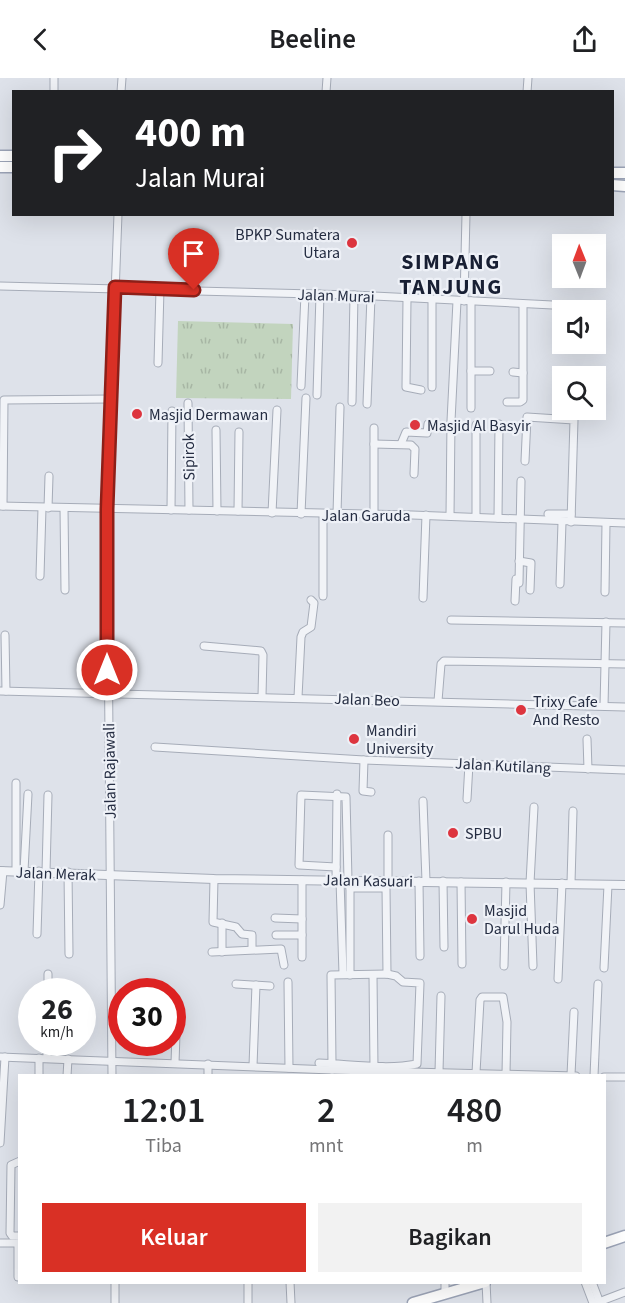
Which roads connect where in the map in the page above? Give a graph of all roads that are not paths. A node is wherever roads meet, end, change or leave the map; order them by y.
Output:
1 (118, 216) edge
2 (466, 216) edge
3 (0, 286) edge
4 (115, 287) junction
5 (160, 289) junction
6 (305, 294) junction
7 (320, 294) junction
8 (354, 295) junction
9 (371, 296) junction
10 (407, 299) junction
11 (432, 300) junction
12 (464, 301) junction
13 (523, 304) junction
14 (552, 305) edge
15 (158, 363) dead end
16 (471, 371) junction
17 (490, 371) dead end
18 (513, 372) dead end
19 (523, 373) junction
20 (302, 386) dead end
21 (432, 387) dead end
22 (421, 390) dead end
23 (317, 395) dead end
24 (306, 398) dead end
25 (111, 399) junction
26 (352, 402) dead end
27 (507, 402) dead end
28 (188, 403) dead end
29 (367, 404) dead end
30 (340, 407) dead end
31 (471, 408) dead end
32 (277, 410) dead end
33 (172, 411) dead end
34 (428, 424) dead end
35 (476, 424) dead end
36 (499, 424) dead end
37 (374, 428) dead end
38 (216, 430) dead end
39 (239, 432) dead end
40 (374, 444) junction
41 (401, 444) junction
42 (525, 460) dead end
43 (414, 474) dead end
44 (49, 476) dead end
45 (521, 481) dead end
46 (1, 506) edge
47 (45, 508) junction
48 (64, 508) junction
49 (107, 509) junction
50 (171, 510) junction
51 (189, 510) junction
52 (216, 511) junction
53 (238, 511) junction
54 (272, 513) junction
55 (301, 514) junction
56 (337, 514) junction
57 (548, 514) dead end
58 (324, 515) junction
59 (374, 515) junction
60 (426, 515) junction
61 (450, 516) junction
62 (476, 517) junction
63 (498, 518) junction
64 (571, 518) junction
65 (519, 520) junction
66 (562, 522) junction
67 (606, 523) junction
68 (625, 523) edge
69 (519, 561) junction
70 (40, 576) dead end
71 (519, 583) dead end
72 (560, 585) dead end
73 (65, 590) dead end
74 (531, 590) dead end
75 (605, 592) dead end
76 (323, 596) dead end
77 (423, 598) dead end
78 (311, 600) dead end
79 (515, 601) dead end
80 (451, 620) dead end
81 (606, 622) junction
82 (625, 623) edge
83 (5, 635) dead end
84 (204, 646) dead end
85 (604, 664) junction
86 (625, 664) edge
87 (3, 691) edge
88 (108, 692) junction
89 (262, 696) junction
90 (297, 697) junction
91 (438, 701) junction
92 (604, 706) junction
93 (625, 707) edge
94 (587, 739) dead end
95 (155, 747) dead end
96 (364, 759) junction
97 (469, 764) junction
98 (588, 769) junction
99 (625, 770) edge
100 (16, 783) dead end
101 (371, 792) dead end
102 (337, 794) junction
103 (28, 795) dead end
104 (48, 795) dead end
105 (467, 800) dead end
106 (423, 801) dead end
107 (534, 807) dead end
108 (573, 811) dead end
109 (388, 835) dead end
110 (336, 867) junction
111 (1, 871) edge
112 (20, 871) junction
113 (42, 872) junction
114 (68, 872) junction
115 (111, 875) junction
116 (214, 879) junction
117 (302, 879) junction
118 (345, 881) junction
119 (388, 881) junction
120 (422, 881) junction
121 (443, 881) junction
122 (461, 882) junction
123 (506, 882) junction
124 (530, 883) junction
125 (566, 883) junction
126 (608, 885) junction
127 (625, 885) edge
128 (0, 905) edge
129 (275, 918) dead end
130 (302, 919) junction
131 (222, 924) junction
132 (37, 934) dead end
133 (276, 935) dead end
134 (302, 935) junction
135 (444, 947) dead end
136 (252, 949) junction
137 (213, 952) dead end
138 (222, 952) junction
139 (69, 954) dead end
140 (420, 956) dead end
141 (302, 957) dead end
142 (462, 964) dead end
143 (284, 965) dead end
144 (504, 966) dead end
145 (533, 966) dead end
146 (604, 968) dead end
147 (48, 974) dead end
148 (387, 974) junction
149 (347, 975) junction
150 (373, 975) junction
151 (48, 978) edge
152 (558, 979) dead end
153 (288, 982) dead end
154 (236, 984) dead end
155 (598, 984) dead end
156 (256, 985) junction
157 (270, 986) dead end
158 (441, 996) dead end
159 (574, 1012) dead end
160 (175, 1056) edge
161 (2, 1057) edge
162 (43, 1058) junction
163 (68, 1059) junction
164 (112, 1061) junction
165 (319, 1063) dead end
166 (175, 1064) junction
167 (208, 1064) junction
168 (256, 1067) junction
169 (332, 1067) junction
170 (289, 1068) junction
171 (374, 1068) junction
172 (299, 1072) edge
173 (439, 1072) junction
174 (353, 1073) edge
175 (363, 1073) edge
176 (476, 1073) junction
177 (39, 1074) edge
178 (68, 1074) edge
179 (112, 1074) edge
180 (208, 1074) edge
181 (258, 1074) edge
182 (506, 1074) edge
183 (573, 1074) edge
184 (594, 1074) edge
185 (606, 1077) edge
186 (625, 1077) edge
187 (0, 1143) edge
188 (18, 1161) edge
189 (9, 1198) junction
190 (18, 1198) edge
191 (625, 1236) edge
192 (18, 1240) edge
193 (18, 1241) edge
194 (606, 1242) edge
195 (0, 1243) edge
196 (115, 1284) edge
197 (248, 1284) edge
198 (291, 1284) edge
199 (445, 1284) edge
200 (478, 1284) edge
201 (485, 1284) edge
202 (588, 1284) edge
203 (625, 1293) edge
204 (445, 1294) junction
205 (115, 1303) edge
206 (248, 1303) edge
207 (291, 1303) edge
208 (413, 1303) edge
209 (487, 1303) edge
210 (597, 1303) edge

1 - 4 street, Jalan Rajawali
2 - 12 street
3 - 4 street, Jalan Murai
4 - 5 street, Jalan Murai
4 - 25 street, Jalan Rajawali
5 - 6 street, Jalan Murai
5 - 15 street
6 - 7 street, Jalan Murai
6 - 20 street
7 - 8 street, Jalan Murai
7 - 23 street
8 - 9 street, Jalan Murai
8 - 26 street
9 - 10 street, Jalan Murai
9 - 29 street
10 - 11 street, Jalan Murai
10 - 22 street
11 - 12 street, Jalan Murai
11 - 21 street
12 - 13 street, Jalan Murai
12 - 16 street
12 - 61 street
13 - 14 street, Jalan Murai
13 - 19 street
16 - 17 street
16 - 31 street
18 - 19 street
19 - 27 street
24 - 55 street
25 - 46 street
25 - 49 street, Jalan Rajawali
28 - 51 street, Sipirok
30 - 56 street
32 - 54 street
33 - 50 street
34 - 41 street
35 - 62 street
36 - 63 street
37 - 40 street
38 - 52 street
39 - 53 street
40 - 41 street
40 - 59 street
41 - 43 street
42 - 64 street
44 - 47 street
45 - 65 street
46 - 47 street, Jalan Garuda
47 - 48 street, Jalan Garuda
47 - 70 street
48 - 49 street, Jalan Garuda
48 - 73 street
49 - 50 street, Jalan Garuda
49 - 88 street, Jalan Rajawali
50 - 51 street, Jalan Garuda
51 - 52 street, Jalan Garuda
52 - 53 street, Jalan Garuda
53 - 54 street, Jalan Garuda
54 - 55 street, Jalan Garuda
55 - 58 street, Jalan Garuda
56 - 58 street, Jalan Garuda
56 - 59 street, Jalan Garuda
57 - 64 street
58 - 76 street
59 - 60 street, Jalan Garuda
60 - 61 street, Jalan Garuda
60 - 77 street
61 - 62 street, Jalan Garuda
62 - 63 street, Jalan Garuda
63 - 65 street, Jalan Garuda
64 - 66 street, Jalan Garuda
64 - 67 street, Jalan Garuda
65 - 66 street, Jalan Garuda
65 - 69 street
65 - 79 street
66 - 72 street
67 - 68 street, Jalan Garuda
67 - 75 street
69 - 71 street
69 - 74 street
78 - 90 street
80 - 81 street
81 - 82 street
81 - 85 street
83 - 87 street
84 - 89 street
85 - 86 street
85 - 91 street
85 - 92 street
87 - 88 street, Jalan Beo
88 - 89 street, Jalan Beo
88 - 115 street, Jalan Rajawali
89 - 90 street, Jalan Beo
90 - 91 street, Jalan Beo
91 - 92 street, Jalan Beo
92 - 93 street, Jalan Beo
94 - 98 street
95 - 96 street, Jalan Kutilang
96 - 97 street, Jalan Kutilang
96 - 101 street
97 - 98 street, Jalan Kutilang
97 - 105 street
98 - 99 street, Jalan Kutilang
100 - 112 street
102 - 110 street
102 - 110 street
102 - 118 street
103 - 112 street
104 - 113 street
106 - 120 street
107 - 124 street
108 - 125 street
109 - 119 street
110 - 118 street
111 - 112 street, Jalan Merak
111 - 128 street
112 - 113 street, Jalan Merak
113 - 114 street, Jalan Merak
113 - 132 street
114 - 115 street, Jalan Merak
114 - 139 street
115 - 116 street, Jalan Kasuari
115 - 164 street, Jalan Rajawali
116 - 117 street, Jalan Kasuari
116 - 131 street
117 - 118 street, Jalan Kasuari
117 - 130 street
118 - 119 street, Jalan Kasuari
118 - 148 street
118 - 149 street
118 - 149 street
119 - 120 street, Jalan Kasuari
120 - 121 street, Jalan Kasuari
120 - 140 street
121 - 122 street, Jalan Kasuari
121 - 135 street
122 - 123 street, Jalan Kasuari
122 - 142 street
123 - 124 street, Jalan Kasuari
123 - 144 street
124 - 125 street, Jalan Kasuari
124 - 145 street
125 - 126 street, Jalan Kasuari
125 - 152 street
126 - 127 street, Jalan Kasuari
126 - 146 street
129 - 130 street
130 - 134 street
131 - 136 street
131 - 138 street
133 - 134 street
134 - 141 street
136 - 138 street
136 - 143 street
137 - 138 street
147 - 151 street
148 - 150 street
148 - 171 street
149 - 150 street
149 - 169 street
150 - 171 street
153 - 170 street
154 - 156 street
155 - 184 street
156 - 157 street
156 - 168 street
158 - 173 street
159 - 183 street
160 - 166 street
161 - 162 street
161 - 187 street
162 - 163 street
162 - 177 street
163 - 164 street
163 - 178 street
164 - 166 street
164 - 179 street, Jalan Rajawali
165 - 169 street
166 - 167 street
167 - 168 street
167 - 180 street
168 - 170 street
168 - 181 street
169 - 171 street
169 - 172 street
169 - 174 street
170 - 172 street
171 - 173 street
171 - 175 street
173 - 176 street
174 - 175 street
176 - 182 street
176 - 182 street
185 - 186 street
188 - 189 street
189 - 190 street
189 - 192 street
191 - 194 main road
193 - 195 street
196 - 205 street
197 - 206 street
198 - 207 street
199 - 204 street
200 - 204 main road
201 - 209 street
202 - 210 street
203 - 210 street
204 - 208 main road

